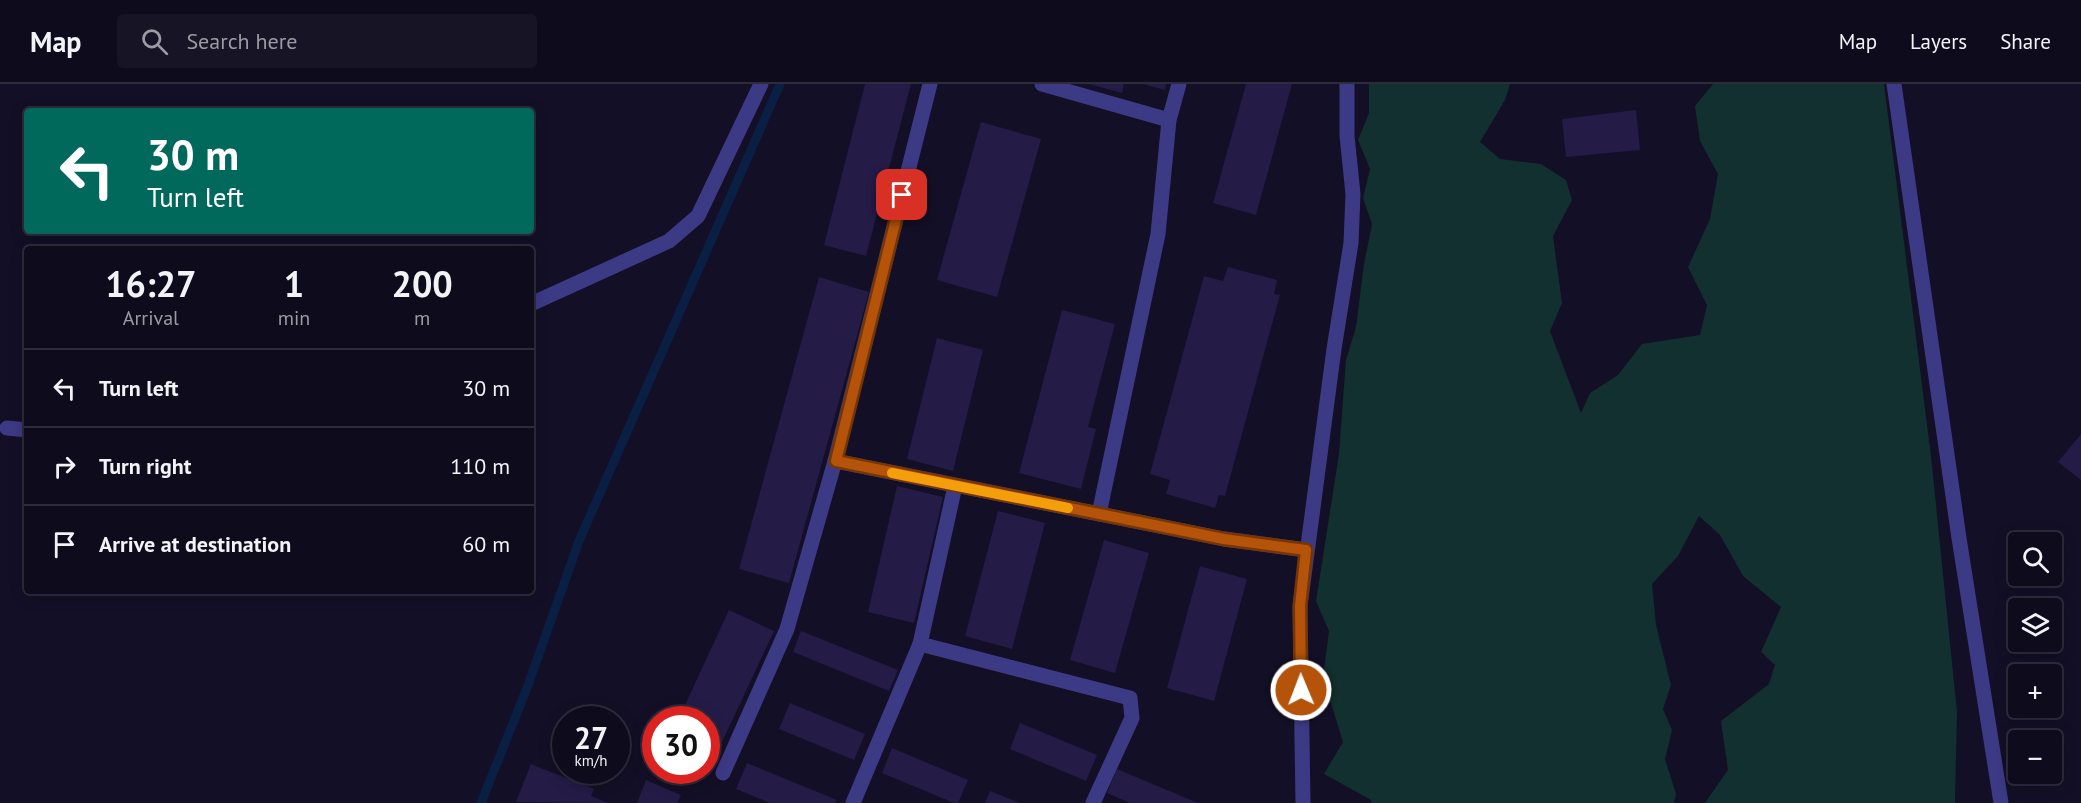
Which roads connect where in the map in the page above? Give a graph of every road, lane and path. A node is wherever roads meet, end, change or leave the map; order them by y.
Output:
1 (761, 84) edge
2 (930, 84) edge
3 (1042, 84) edge
4 (1179, 84) edge
5 (1347, 84) edge
6 (1894, 84) edge
7 (1169, 120) junction
8 (534, 303) edge
9 (7, 428) dead end
10 (24, 430) edge
11 (836, 461) junction
12 (955, 486) junction
13 (1099, 514) junction
14 (1306, 550) junction
15 (920, 644) junction
16 (723, 773) dead end
17 (853, 803) edge
18 (1093, 803) edge
19 (1303, 803) edge
20 (2001, 803) edge

1 - 8 street
2 - 11 street
3 - 7 street
4 - 7 street
5 - 14 street
6 - 20 street
7 - 13 street
9 - 10 street
11 - 12 street
11 - 16 street
12 - 13 street
12 - 15 street
13 - 14 street
14 - 19 street
15 - 17 street
15 - 18 street

